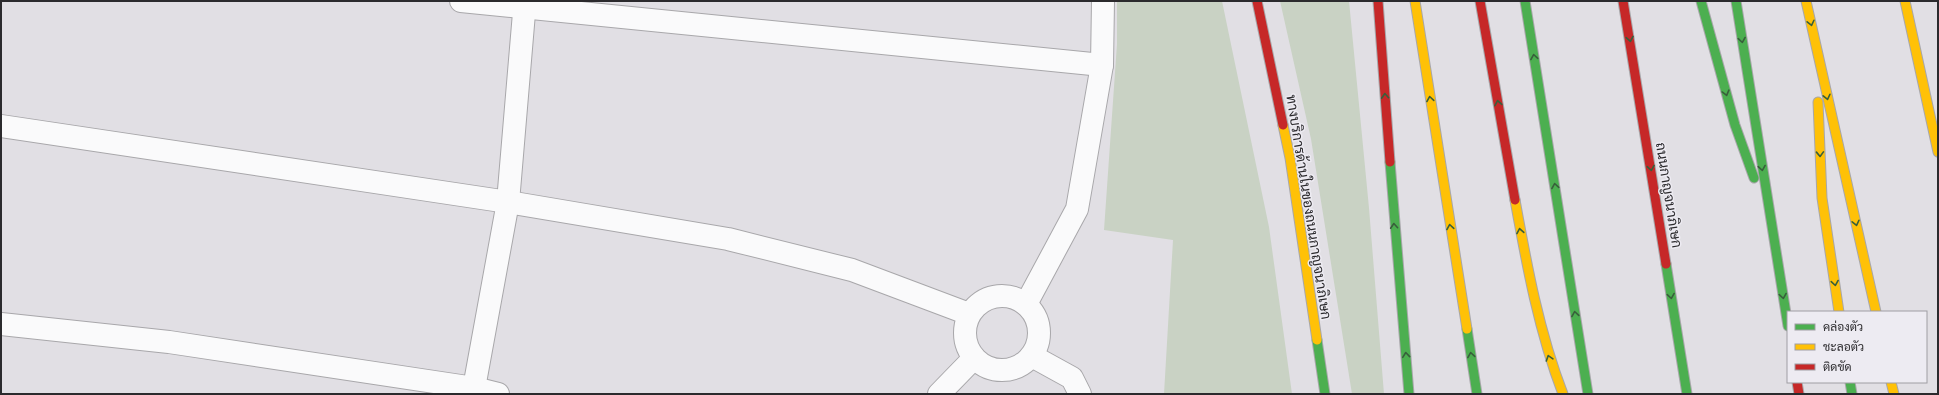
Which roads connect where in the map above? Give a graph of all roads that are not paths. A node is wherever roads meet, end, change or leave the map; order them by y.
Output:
1 (461, 1) edge
2 (1103, 1) edge
3 (1257, 1) edge
4 (1378, 1) edge
5 (1415, 1) edge
6 (1480, 1) edge
7 (1525, 1) edge
8 (1623, 1) edge
9 (1701, 1) edge
10 (1736, 1) edge
11 (1806, 1) edge
12 (1905, 1) edge
13 (525, 4) edge
14 (1816, 45) junction
15 (1102, 65) junction
16 (1, 126) edge
17 (1938, 152) edge
18 (508, 202) junction
19 (1772, 225) junction
20 (1026, 304) junction
21 (1839, 311) edge
22 (1876, 311) edge
23 (970, 314) junction
24 (1787, 320) edge
25 (1, 324) edge
26 (1032, 356) junction
27 (974, 358) junction
28 (1797, 383) edge
29 (1850, 383) edge
30 (1891, 383) edge
31 (474, 388) junction
32 (498, 394) edge
33 (939, 394) edge
34 (1080, 394) edge
35 (1325, 394) edge
36 (1409, 394) edge
37 (1477, 394) edge
38 (1563, 394) edge
39 (1588, 394) edge
40 (1687, 394) edge
41 (1799, 394) edge
42 (1852, 394) edge
43 (1894, 394) edge

1 - 13 street
2 - 15 street
3 - 35 main road, ทางบริการด้านในของถนนกาญจนาภิเษก
36 -> 4 main road
37 -> 5 main road
38 -> 6 main road
39 -> 7 main road
8 -> 40 main road, ถนนกาญจนาภิเษก
9 -> 19 main road
10 -> 19 main road
11 -> 14 main road
12 - 17 main road
13 - 15 street
13 - 18 street
14 -> 21 main road
14 -> 22 main road
15 - 20 street
16 - 18 street
18 - 23 street
18 - 31 street
19 -> 24 main road
20 - 23 street
20 - 26 street
23 - 27 street
25 - 31 street
26 - 27 street
26 - 34 street
27 - 33 street
28 - 41 main road
29 - 42 main road
30 - 43 main road
31 - 32 street

